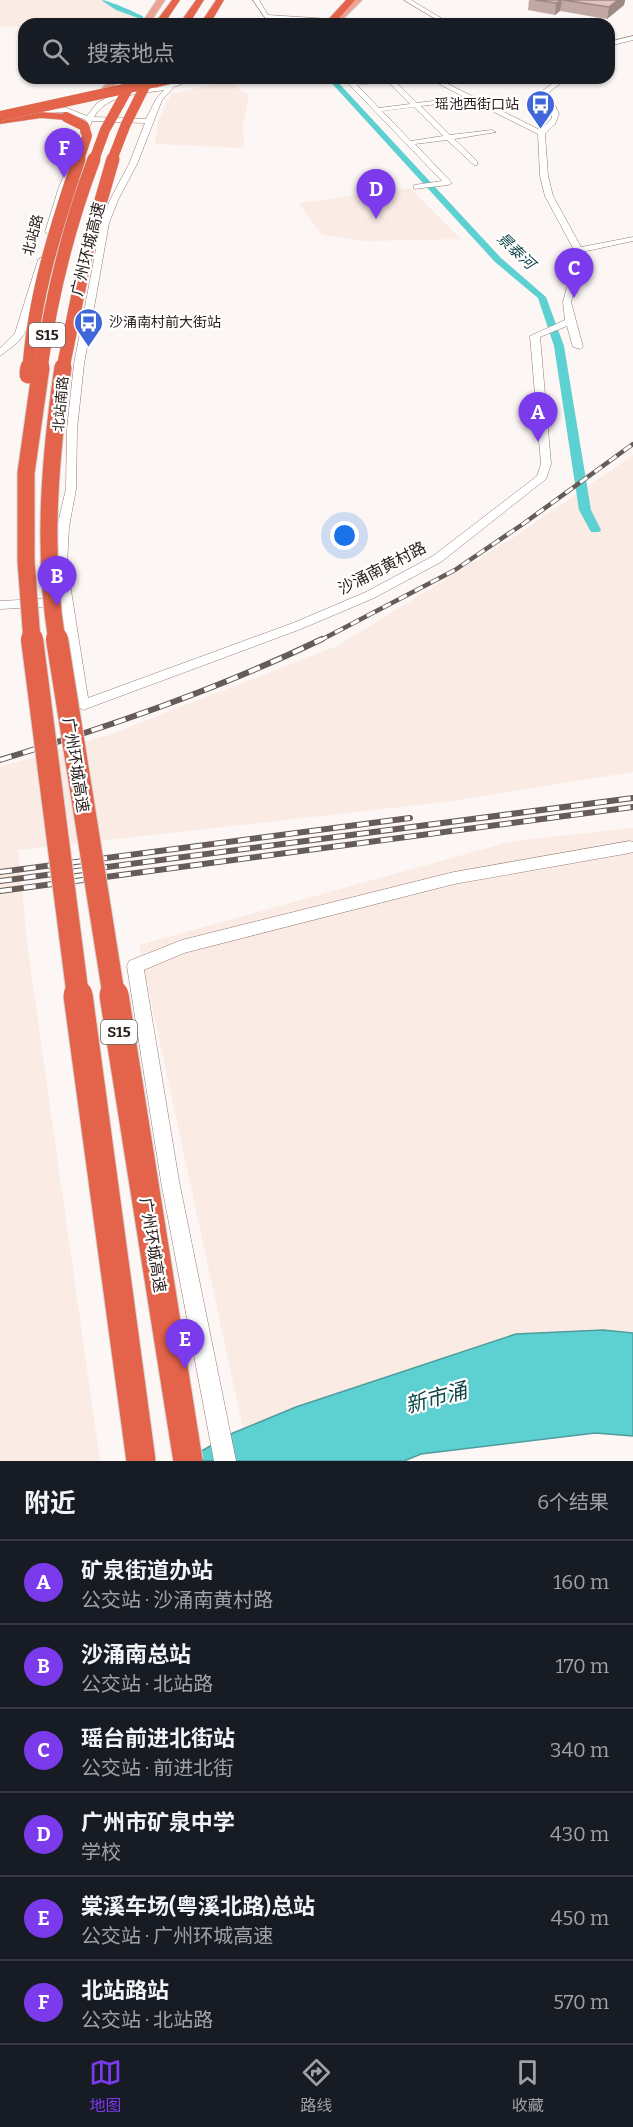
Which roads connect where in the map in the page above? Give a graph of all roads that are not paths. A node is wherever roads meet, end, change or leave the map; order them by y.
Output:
1 (161, 0) edge
2 (170, 0) edge
3 (176, 0) edge
4 (187, 0) edge
5 (200, 0) edge
6 (207, 0) edge
7 (220, 0) edge
8 (225, 0) edge
9 (256, 0) edge
10 (344, 0) edge
11 (351, 0) edge
12 (358, 0) edge
13 (407, 0) edge
14 (149, 18) edge
15 (160, 18) edge
16 (162, 18) edge
17 (174, 18) edge
18 (188, 18) edge
19 (196, 18) edge
20 (209, 18) edge
21 (216, 18) edge
22 (276, 18) edge
23 (331, 18) edge
24 (333, 18) edge
25 (334, 18) edge
26 (438, 18) edge
27 (633, 38) edge
28 (615, 42) edge
29 (114, 84) edge
30 (129, 84) edge
31 (129, 84) edge
32 (131, 84) edge
33 (141, 84) edge
34 (145, 84) edge
35 (153, 84) edge
36 (153, 84) edge
37 (158, 84) edge
38 (168, 84) edge
39 (169, 84) edge
40 (352, 84) edge
41 (394, 84) edge
42 (443, 84) edge
43 (557, 84) edge
44 (107, 94) junction
45 (472, 98) junction
46 (75, 102) junction
47 (416, 105) junction
48 (376, 110) junction
49 (30, 112) junction
50 (0, 116) edge
51 (89, 119) junction
52 (148, 121) junction
53 (492, 132) dead end
54 (541, 133) junction
55 (448, 138) junction
56 (408, 143) junction
57 (474, 163) dead end
58 (108, 170) junction
59 (417, 187) dead end
60 (633, 239) edge
61 (578, 250) junction
62 (570, 321) junction
63 (578, 347) dead end
64 (0, 353) edge
65 (26, 473) junction
66 (65, 602) junction
67 (0, 605) edge
68 (83, 705) joint
69 (630, 847) dead end
70 (141, 1461) edge
71 (188, 1461) edge
72 (225, 1461) edge

1 - 14 main road
2 - 15 highway
3 - 16 highway
4 - 17 highway
5 - 18 highway
6 - 19 highway
7 - 20 highway
8 - 21 highway
9 - 22 street
10 - 23 main road
11 - 24 highway
12 - 25 main road
13 - 26 street
27 - 28 street
29 - 44 main road
30 - 44 street
31 - 50 highway, bridge
32 - 65 highway, 广州环城高速 / S15, bridge
33 - 44 main road
34 - 58 highway, 广州环城高速 / S15, bridge
35 - 44 street
36 - 50 highway, bridge
37 - 46 main road
38 - 58 highway, bridge
39 - 52 street, 北站南路
40 - 48 street
41 - 47 street
42 - 45 street
43 - 54 street
44 - 46 street
44 - 50 main road
44 - 51 street
45 - 47 street
45 - 54 street
46 - 49 main road
47 - 48 street
47 - 55 street
48 - 56 street
49 - 50 main road
49 - 51 street
50 - 65 highway, bridge
51 - 52 street
51 - 64 street, 北站路
52 - 66 street, 北站南路
53 - 55 street
54 - 61 street
55 - 56 street
55 - 57 street
56 - 59 street
58 - 71 highway, 广州环城高速 / S15, bridge
60 - 61 street
61 - 62 street
62 - 63 street
62 - 68 street, 沙涌南黄村路
65 - 70 highway, 广州环城高速 / S15, bridge
66 - 67 street
66 - 68 street, 北站南路
69 - 72 street

